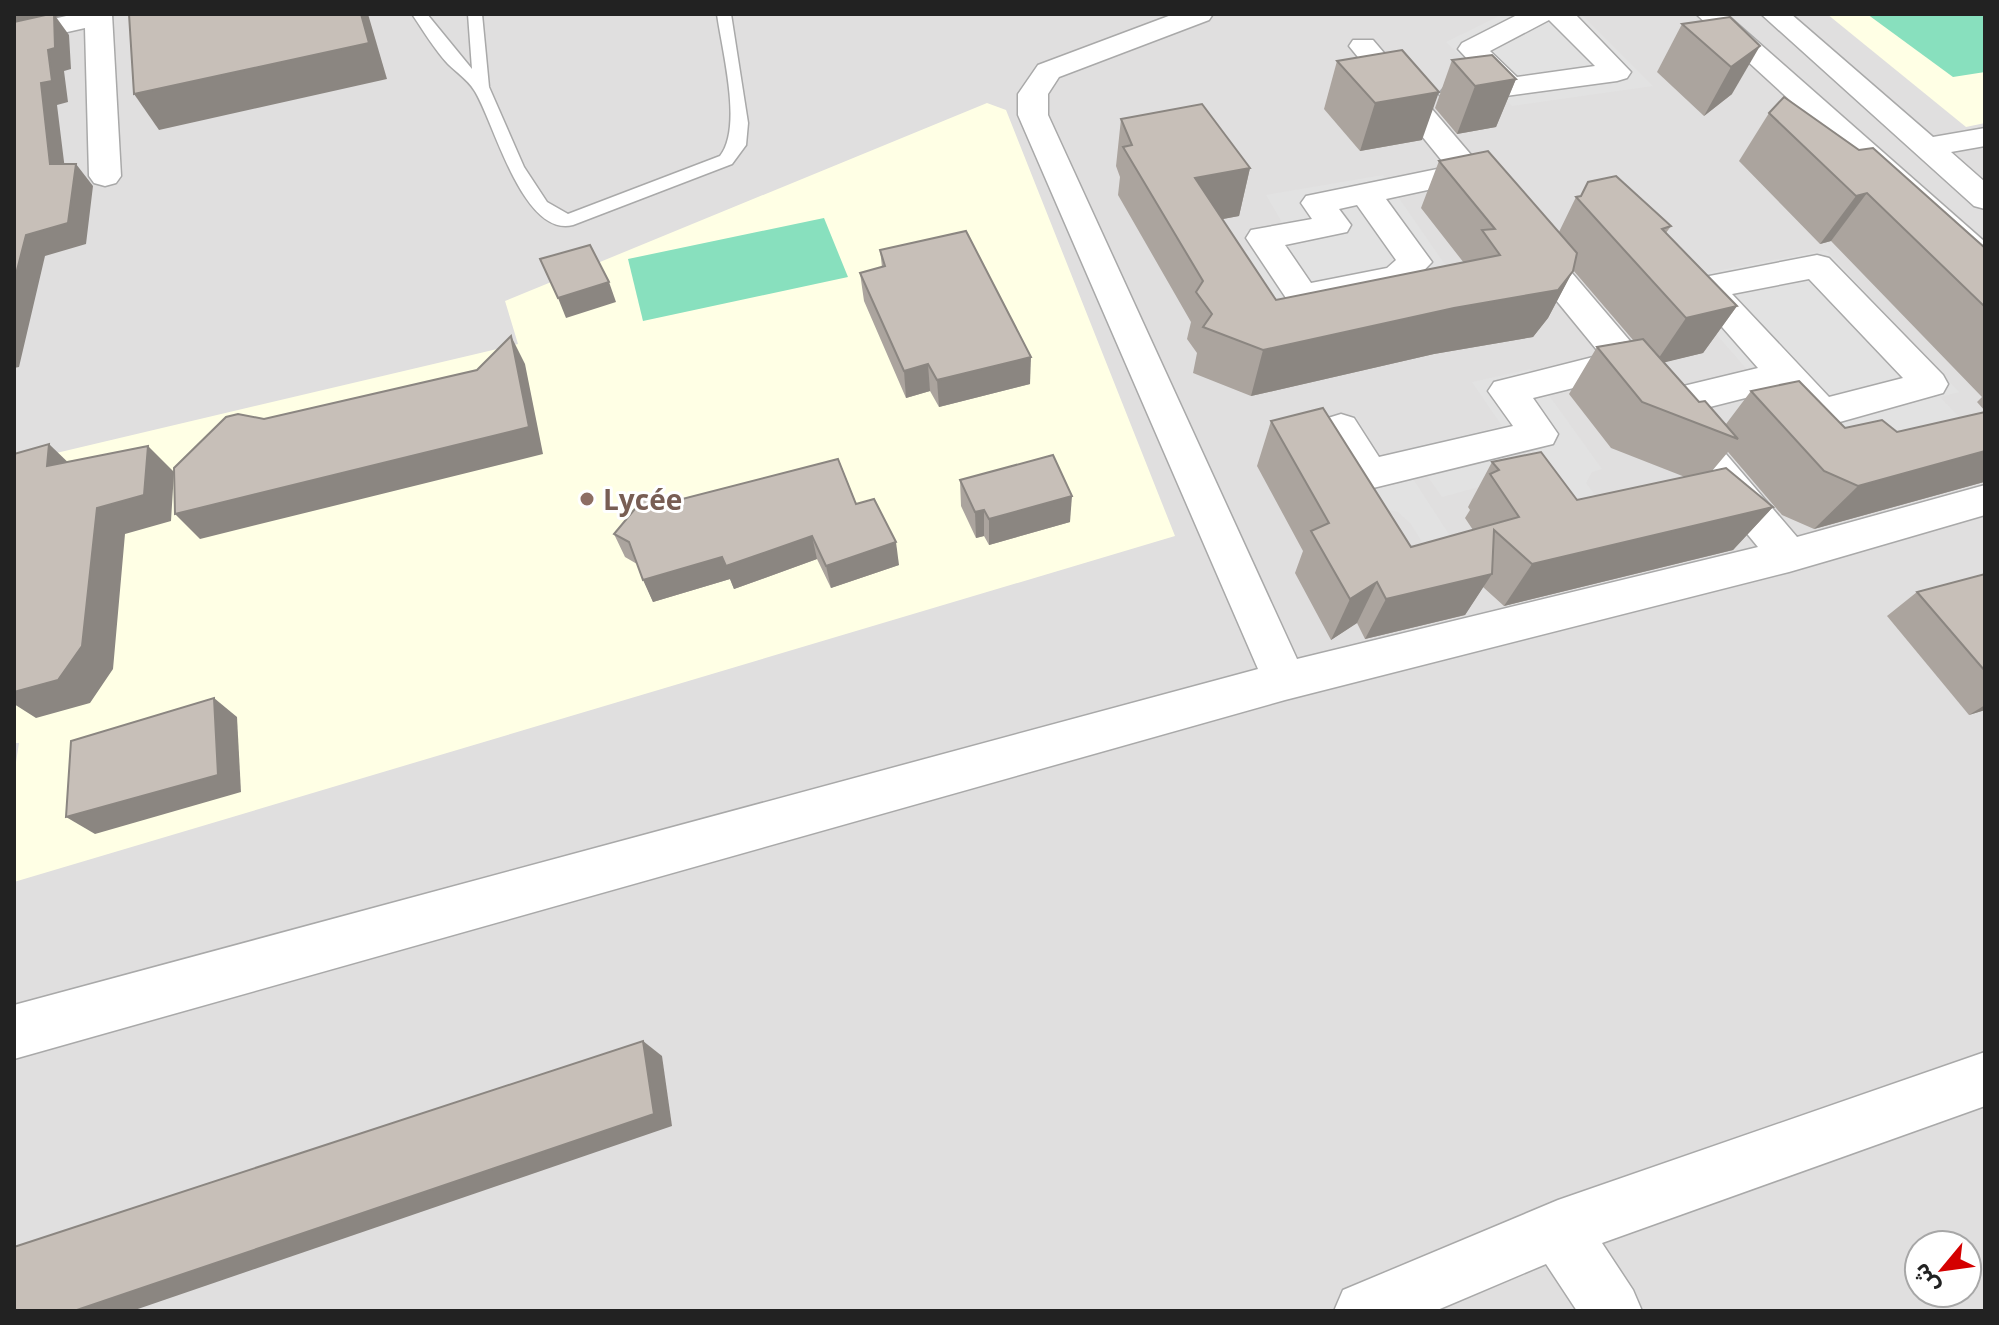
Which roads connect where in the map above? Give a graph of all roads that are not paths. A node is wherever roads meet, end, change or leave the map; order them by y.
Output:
1 (419, 14) edge
2 (475, 14) edge
3 (724, 14) edge
4 (1199, 14) edge
5 (1540, 14) edge
6 (1559, 14) edge
7 (1710, 14) edge
8 (1775, 14) edge
9 (98, 16) edge
10 (14, 36) edge
11 (1363, 46) dead end
12 (1510, 86) junction
13 (481, 87) junction
14 (1408, 100) junction
15 (1985, 137) edge
16 (1928, 147) junction
17 (1469, 172) junction
18 (105, 176) dead end
19 (1365, 193) junction
20 (1985, 199) edge
21 (1985, 260) edge
22 (1626, 362) junction
23 (1785, 375) junction
24 (1662, 405) junction
25 (1341, 428) dead end
26 (1985, 500) edge
27 (1789, 556) junction
28 (1285, 681) junction
29 (14, 1032) edge
30 (1985, 1079) edge
31 (1558, 1229) junction
32 (1364, 1311) edge
33 (1612, 1311) edge

1 - 13 lane
2 - 13 lane
3 - 13 lane
4 - 28 street
5 - 12 street
6 - 12 street
7 - 21 street
8 - 16 street
9 - 10 street
9 - 18 street
11 - 14 street
12 - 14 street
14 - 17 street
15 - 16 street
16 - 20 street
17 - 19 street
17 - 22 street
19 - 19 street
22 - 24 street
22 - 25 street
23 - 23 street
23 - 24 street
24 - 27 street
26 - 27 street
27 - 28 street
28 - 29 street
30 - 31 street
31 - 32 street
31 - 33 street

